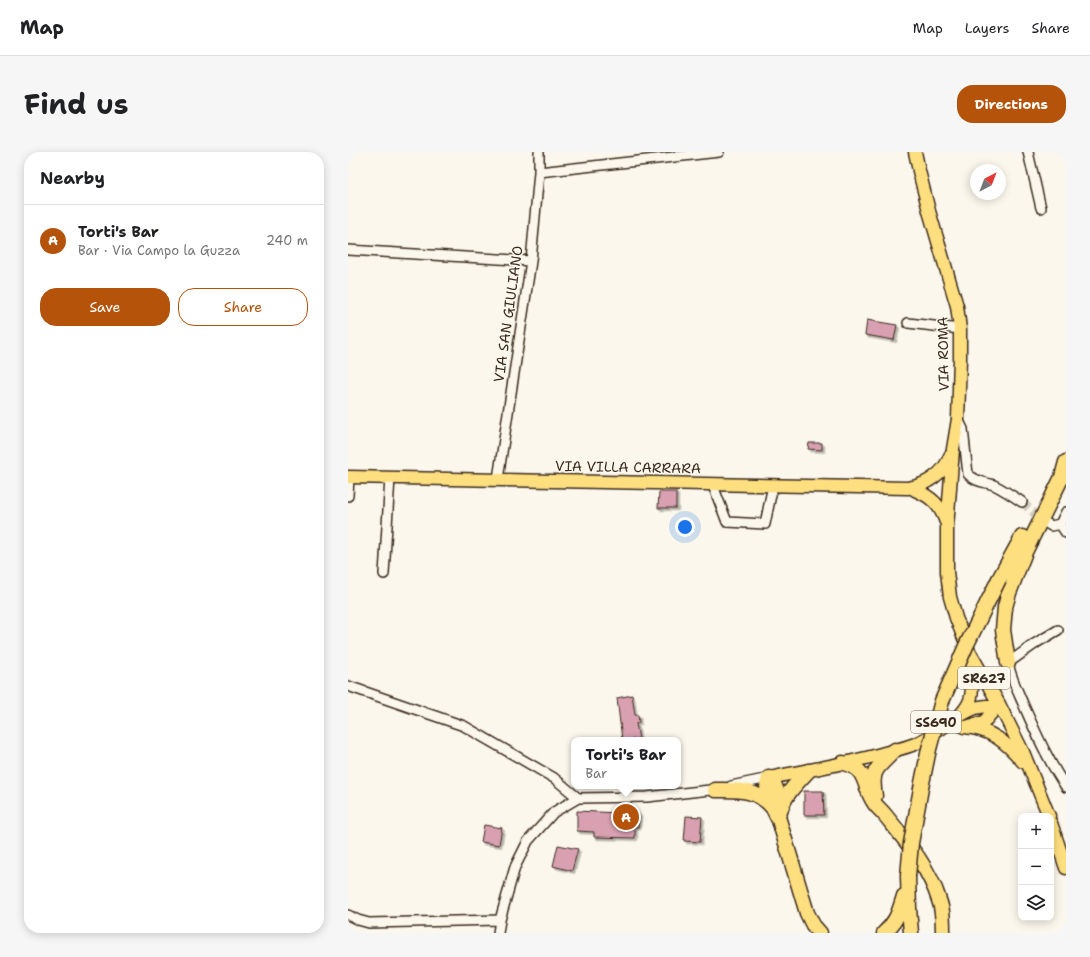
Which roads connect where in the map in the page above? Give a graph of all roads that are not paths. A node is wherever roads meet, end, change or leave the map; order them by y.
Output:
1 (539, 152) edge
2 (719, 152) edge
3 (915, 152) edge
4 (1028, 152) edge
5 (539, 172) junction
6 (1041, 208) dead end
7 (348, 250) edge
8 (531, 260) junction
9 (908, 323) dead end
10 (960, 329) junction
11 (958, 419) junction
12 (953, 449) junction
13 (1066, 458) edge
14 (1066, 462) edge
15 (348, 477) edge
16 (390, 478) junction
17 (498, 479) junction
18 (712, 483) junction
19 (773, 485) junction
20 (915, 487) junction
21 (949, 488) junction
22 (348, 496) edge
23 (1022, 502) tunnel mouth
24 (1066, 512) edge
25 (1043, 521) tunnel mouth
26 (1060, 524) junction
27 (947, 528) junction
28 (1066, 533) edge
29 (384, 574) dead end
30 (1058, 630) dead end
31 (969, 652) junction
32 (1008, 662) junction
33 (348, 686) edge
34 (999, 704) junction
35 (961, 722) junction
36 (895, 750) junction
37 (843, 763) junction
38 (808, 770) junction
39 (1032, 774) junction
40 (769, 778) junction
41 (1066, 787) edge
42 (715, 790) junction
43 (578, 798) junction
44 (881, 811) junction
45 (777, 812) junction
46 (1048, 813) edge
47 (1054, 828) edge
48 (1062, 843) edge
49 (1065, 861) edge
50 (908, 880) junction
51 (803, 902) junction
52 (348, 915) edge
53 (500, 920) junction
54 (498, 933) edge
55 (820, 933) edge
56 (829, 933) edge
57 (884, 933) edge
58 (911, 933) edge
59 (943, 933) edge

1 - 5 street, VIA SAN GIULIANO
2 - 5 street
3 - 10 main road, VIA ROMA
4 - 6 street
5 - 8 street, VIA SAN GIULIANO
7 - 8 street
8 - 17 street, VIA SAN GIULIANO
9 - 10 street
10 - 11 main road, VIA ROMA
11 - 12 main road, VIA ROMA
11 - 23 street
12 - 20 main road
12 - 21 main road, VIA ROMA
13 - 50 highway, SS690, bridge
14 - 32 highway
15 - 16 main road, VIA VILLA CARRARA
15 - 22 street
16 - 17 main road, VIA VILLA CARRARA
16 - 29 street
17 - 18 main road, VIA VILLA CARRARA
18 - 19 main road, VIA VILLA CARRARA
18 - 19 street
19 - 20 main road, VIA VILLA CARRARA
20 - 21 main road, VIA VILLA CARRARA
20 - 27 main road
21 - 27 main road, VIA ROMA
24 - 26 street
25 - 26 street
26 - 28 street
27 - 31 main road, VIA ROMA / SR627
30 - 32 street
31 - 34 main road, SR627
31 - 35 main road
32 - 41 street
33 - 43 street
34 - 35 main road
34 - 39 main road, SR627
35 - 36 main road
35 - 39 main road
36 - 37 main road
36 - 44 highway
37 - 38 main road
37 - 44 highway
38 - 40 main road
38 - 45 highway
39 - 46 main road, SR627
40 - 42 street
40 - 45 highway
42 - 43 street
42 - 45 highway
43 - 53 street
44 - 59 highway
45 - 51 highway
47 - 48 main road
48 - 49 main road
50 - 57 highway
50 - 58 highway, SS690
51 - 55 highway
51 - 56 highway
52 - 53 street
53 - 54 street

